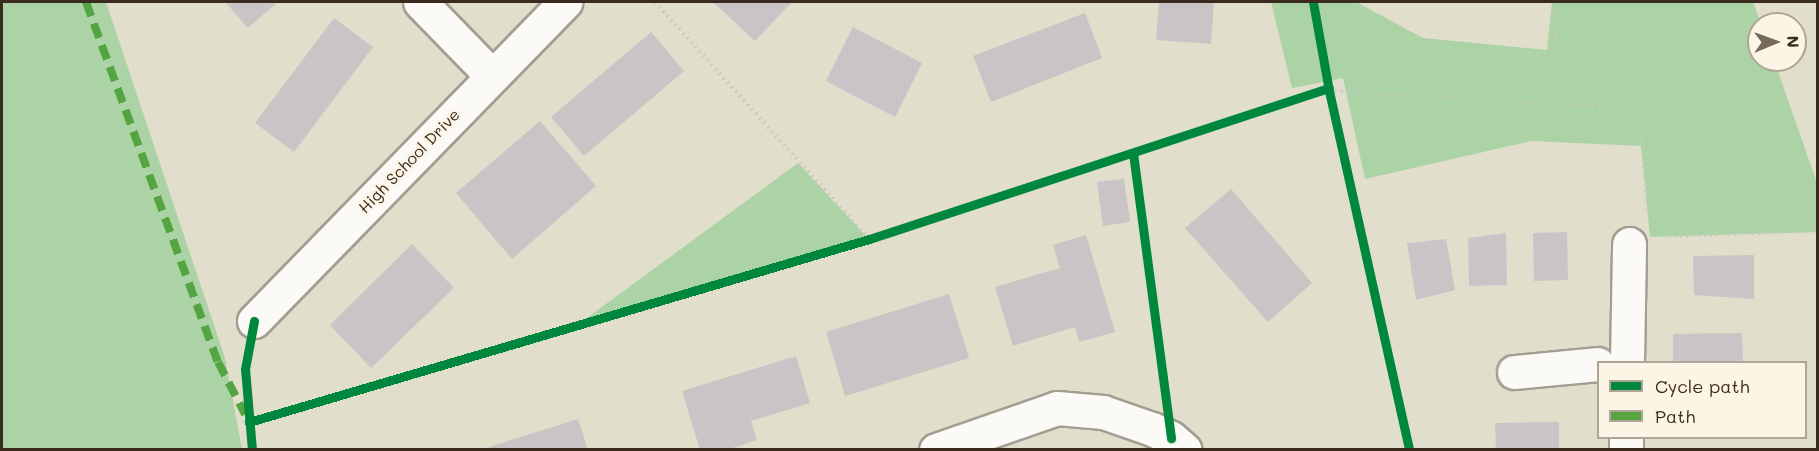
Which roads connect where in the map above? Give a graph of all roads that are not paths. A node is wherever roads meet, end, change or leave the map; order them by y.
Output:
1 (420, 2) edge
2 (565, 2) edge
3 (492, 75) junction
4 (1639, 240) road end
5 (254, 321) dead end
6 (1616, 361) edge
7 (1597, 365) edge
8 (1514, 372) dead end
9 (936, 450) edge
10 (1185, 450) edge

1 - 3 street
2 - 3 street, High School Drive
3 - 5 street, High School Drive
4 - 6 street
7 - 8 street
9 - 10 street

